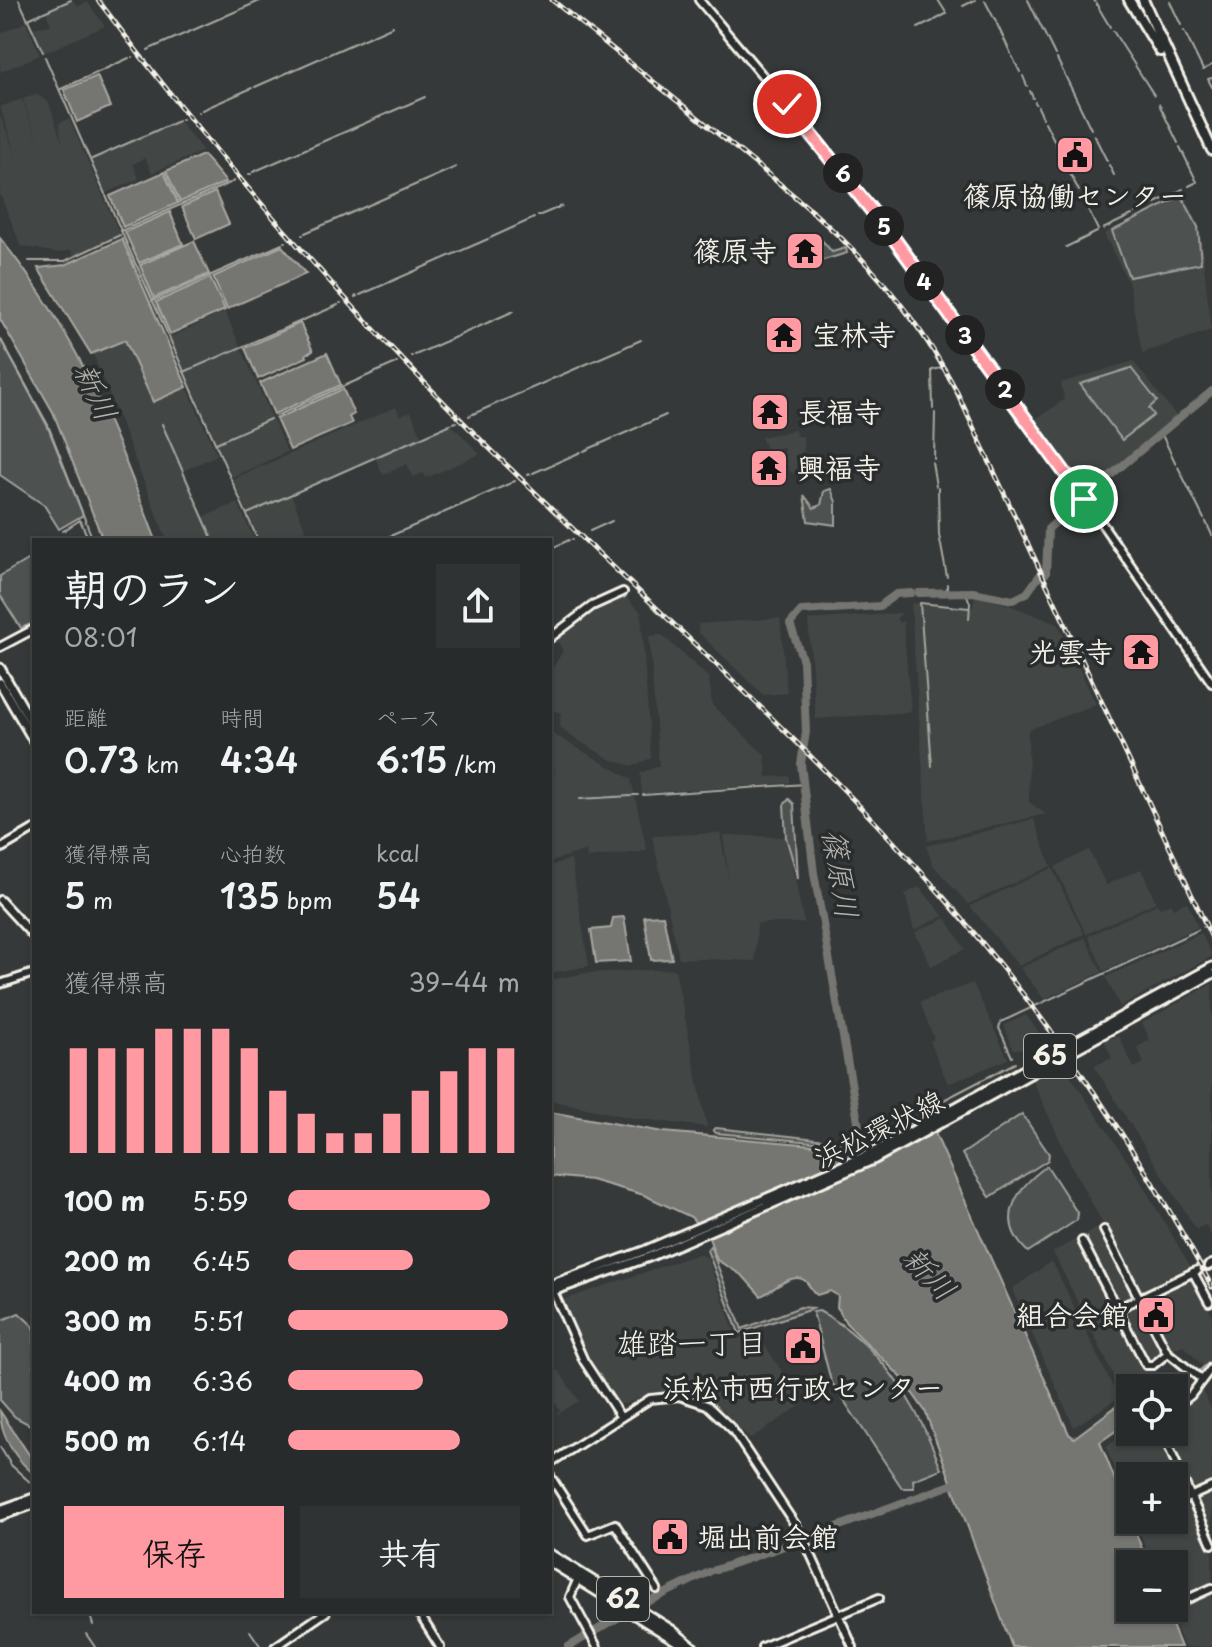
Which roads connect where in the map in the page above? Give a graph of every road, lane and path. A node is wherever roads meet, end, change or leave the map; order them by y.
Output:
1 (699, 0) edge
2 (1129, 0) edge
3 (1143, 0) edge
4 (1177, 79) junction
5 (1212, 150) edge
6 (623, 592) dead end
7 (32, 630) edge
8 (552, 636) edge
9 (0, 647) edge
10 (0, 668) edge
11 (0, 683) edge
12 (1212, 683) edge
13 (32, 724) edge
14 (32, 738) edge
15 (32, 830) edge
16 (0, 849) edge
17 (0, 900) edge
18 (32, 935) edge
19 (1212, 967) edge
20 (32, 974) edge
21 (1212, 974) edge
22 (0, 984) edge
23 (1169, 994) junction
24 (1104, 1230) dead end
25 (1082, 1241) dead end
26 (552, 1289) edge
27 (552, 1291) edge
28 (1139, 1298) junction
29 (1209, 1302) dead end
30 (1117, 1309) junction
31 (1168, 1353) junction
32 (1212, 1367) edge
33 (1202, 1380) junction
34 (1188, 1394) edge
35 (620, 1416) junction
36 (1168, 1446) edge
37 (552, 1462) edge
38 (552, 1479) edge
39 (1212, 1487) edge
40 (1190, 1496) junction
41 (32, 1499) edge
42 (32, 1505) edge
43 (0, 1510) edge
44 (0, 1516) edge
45 (1212, 1544) edge
46 (552, 1556) edge
47 (552, 1563) edge
48 (579, 1576) junction
49 (1212, 1588) edge
50 (657, 1589) dead end
51 (879, 1598) dead end
52 (1188, 1599) edge
53 (323, 1614) edge
54 (419, 1614) edge
55 (839, 1614) junction
56 (275, 1647) edge
57 (440, 1647) edge
58 (597, 1647) edge
59 (686, 1647) edge
60 (693, 1647) edge
61 (762, 1647) edge
62 (853, 1647) edge

1 - 12 street
2 - 4 highway
3 - 4 highway
4 - 5 highway
6 - 8 street
7 - 9 street
10 - 13 main road
11 - 14 main road
15 - 16 street
17 - 18 street
19 - 23 main road, 浜松環状線 / 65
20 - 22 street
21 - 23 main road, 浜松環状線 / 65
23 - 26 main road, 浜松環状線 / 65
24 - 28 street
25 - 30 street
27 - 35 street
28 - 29 street
28 - 30 street
28 - 31 street
30 - 31 street
31 - 33 street
32 - 33 street
33 - 34 street
35 - 37 street
35 - 55 street
36 - 40 street
38 - 50 street
39 - 40 street
40 - 45 street
41 - 43 main road
42 - 44 main road
46 - 48 main road, 62
47 - 48 main road, 62
48 - 58 street
48 - 59 main road, 62
48 - 60 main road, 62
49 - 52 street
51 - 55 street
53 - 56 street
54 - 57 street
55 - 61 street
55 - 62 street

